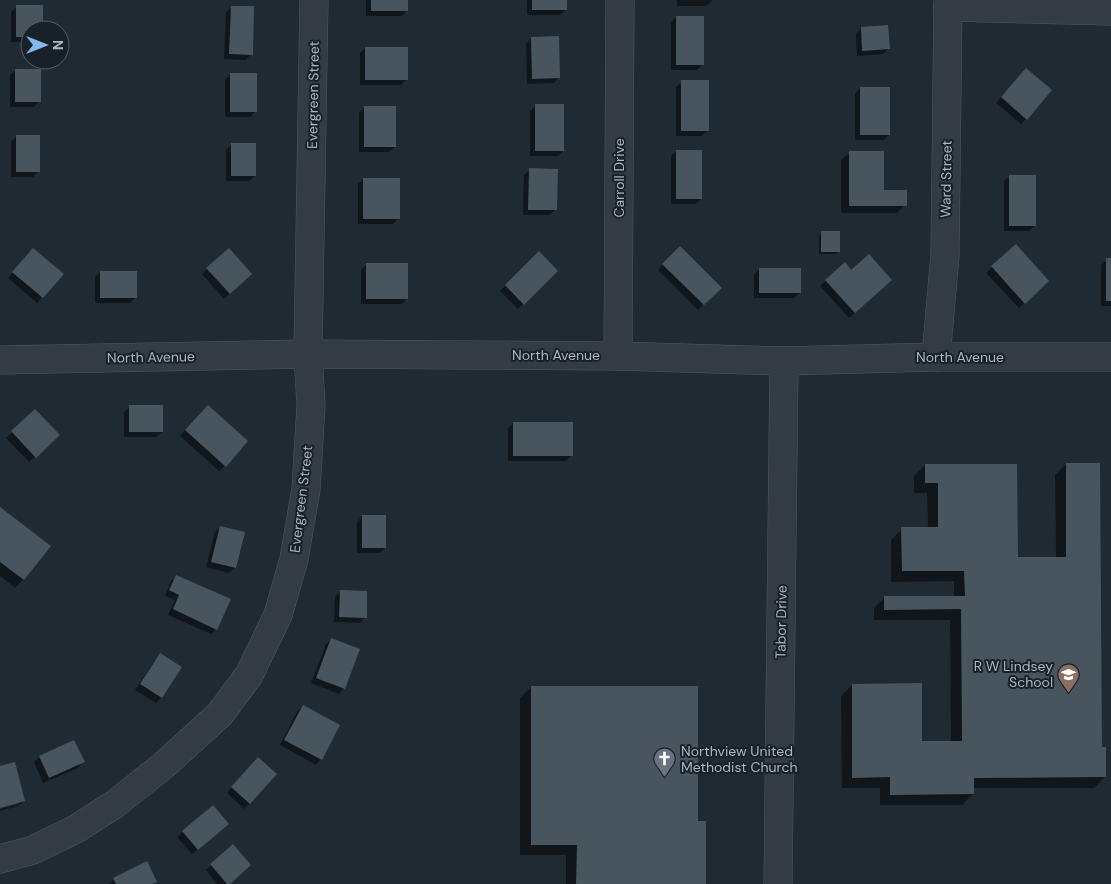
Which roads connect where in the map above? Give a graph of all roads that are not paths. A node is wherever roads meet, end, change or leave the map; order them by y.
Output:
1 (314, 0) edge
2 (620, 0) edge
3 (948, 3) edge
4 (1111, 11) edge
5 (308, 354) junction
6 (618, 356) junction
7 (936, 357) junction
8 (1111, 357) edge
9 (0, 360) edge
10 (784, 361) junction
11 (0, 858) edge
12 (778, 884) edge

1 - 5 street, Evergreen Street
2 - 6 street, Carroll Drive
3 - 4 street
3 - 7 street, Ward Street
5 - 6 street, North Avenue
5 - 9 street, North Avenue
5 - 11 street, Evergreen Street
6 - 10 street, North Avenue
7 - 8 street, North Avenue
7 - 10 street, North Avenue
10 - 12 street, Tabor Drive

